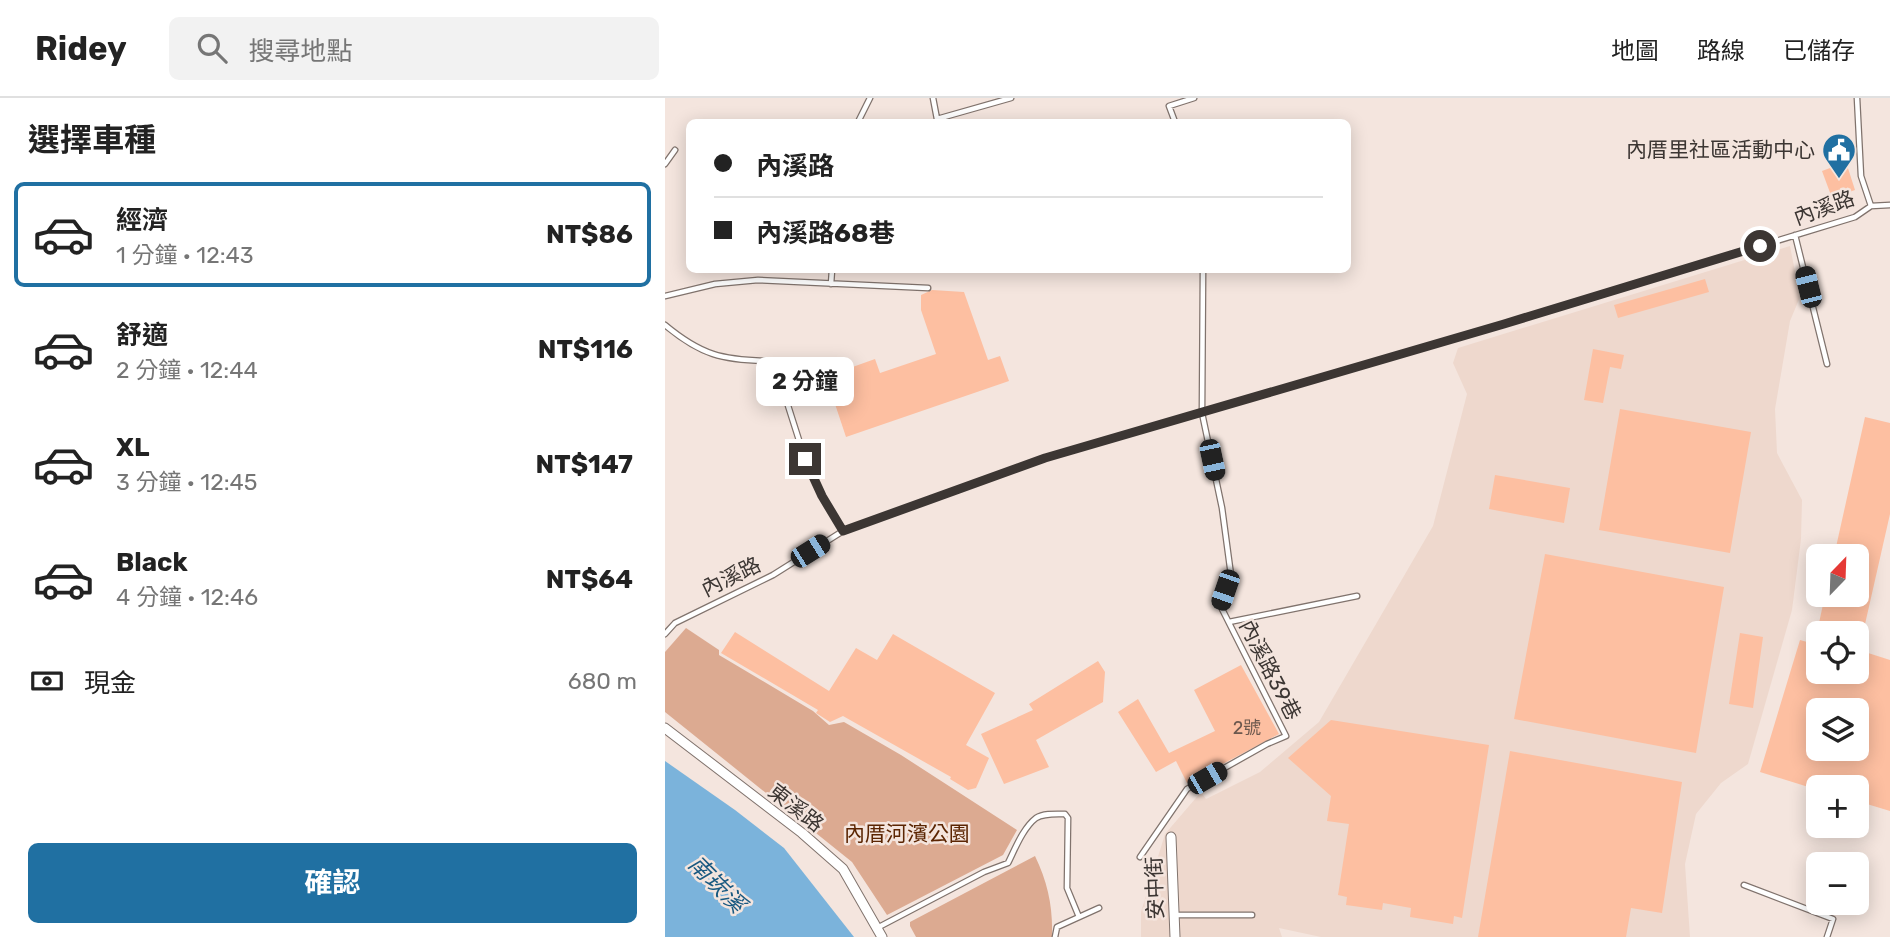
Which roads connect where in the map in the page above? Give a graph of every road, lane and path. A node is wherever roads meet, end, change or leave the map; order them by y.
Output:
1 (870, 98) edge
2 (933, 98) edge
3 (1011, 98) edge
4 (1194, 98) edge
5 (1857, 98) edge
6 (860, 119) edge
7 (1174, 119) edge
8 (675, 150) dead end
9 (665, 164) edge
10 (1890, 205) edge
11 (1871, 206) junction
12 (1795, 235) junction
13 (832, 273) edge
14 (1203, 273) edge
15 (831, 284) junction
16 (928, 288) dead end
17 (665, 296) edge
18 (665, 325) edge
19 (1827, 364) dead end
20 (1202, 413) junction
21 (843, 531) junction
22 (1357, 596) dead end
23 (1229, 622) junction
24 (665, 634) edge
25 (665, 727) edge
26 (1171, 837) dead end
27 (1140, 857) dead end
28 (1744, 885) dead end
29 (1099, 908) dead end
30 (1174, 915) junction
31 (1252, 915) dead end
32 (1079, 917) junction
33 (879, 932) edge
34 (1055, 937) edge
35 (1175, 937) edge
36 (1827, 937) edge

1 - 6 lane
2 - 3 lane
4 - 7 lane
5 - 11 lane
8 - 9 lane
10 - 11 lane, 內溪路
11 - 12 lane, 內溪路
12 - 19 lane
12 - 20 lane, 內溪路
13 - 15 lane
14 - 20 lane, 內溪路39巷
15 - 16 lane
15 - 17 lane
18 - 21 lane
20 - 21 lane, 內溪路
20 - 23 lane, 內溪路39巷
21 - 24 lane, 內溪路
22 - 23 lane
23 - 27 lane, 內溪路39巷
25 - 33 street, 東溪路
26 - 30 street, 安中街
28 - 36 lane
29 - 32 lane
30 - 31 lane
30 - 35 street, 安中街
32 - 33 lane
32 - 34 lane

